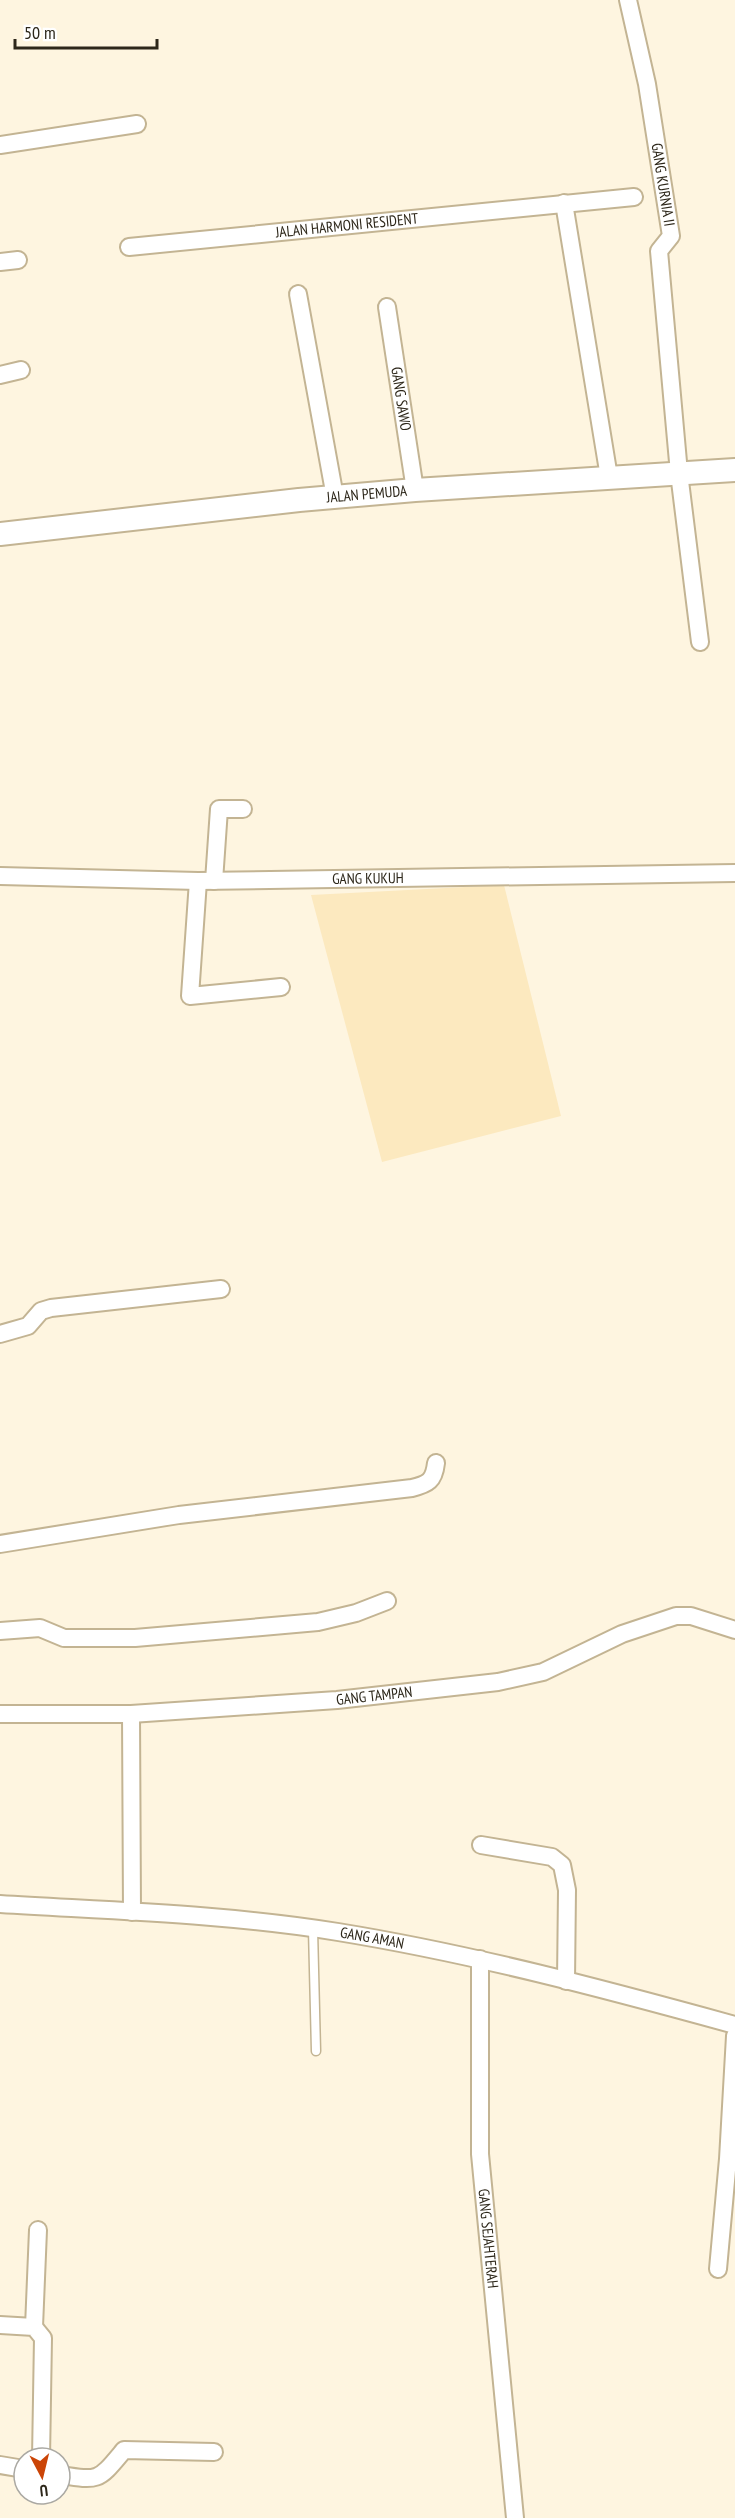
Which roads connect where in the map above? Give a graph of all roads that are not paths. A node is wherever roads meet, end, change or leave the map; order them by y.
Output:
1 (628, 0) edge
2 (137, 124) dead end
3 (0, 145) edge
4 (634, 196) dead end
5 (564, 203) junction
6 (129, 248) dead end
7 (18, 260) dead end
8 (0, 262) edge
9 (298, 294) dead end
10 (387, 307) dead end
11 (21, 370) dead end
12 (0, 375) edge
13 (735, 470) edge
14 (679, 473) junction
15 (609, 477) junction
16 (415, 490) junction
17 (335, 497) junction
18 (0, 534) edge
19 (700, 642) dead end
20 (243, 809) dead end
21 (735, 873) edge
22 (0, 876) edge
23 (206, 881) junction
24 (281, 987) dead end
25 (221, 1289) dead end
26 (0, 1334) edge
27 (436, 1463) dead end
28 (0, 1544) edge
29 (387, 1601) dead end
30 (735, 1630) edge
31 (0, 1631) edge
32 (0, 1714) edge
33 (131, 1714) junction
34 (481, 1845) dead end
35 (0, 1904) edge
36 (132, 1912) junction
37 (313, 1929) junction
38 (480, 1959) junction
39 (566, 1981) junction
40 (735, 2025) edge
41 (735, 2036) edge
42 (316, 2051) dead end
43 (732, 2159) edge
44 (38, 2230) dead end
45 (718, 2269) dead end
46 (0, 2325) edge
47 (34, 2327) junction
48 (41, 2446) edge
49 (214, 2452) dead end
50 (72, 2477) edge
51 (515, 2518) edge

1 - 14 street, GANG KURNIA II
2 - 3 street
4 - 5 street, JALAN HARMONI RESIDENT
5 - 6 street, JALAN HARMONI RESIDENT
5 - 15 street
7 - 8 street
9 - 17 street
10 - 16 street, GANG SAWO
11 - 12 street
13 - 14 main road, JALAN PEMUDA
14 - 15 main road, JALAN PEMUDA
14 - 19 street, GANG KURNIA II
15 - 16 main road, JALAN PEMUDA
16 - 17 main road, JALAN PEMUDA
17 - 18 main road, JALAN PEMUDA
20 - 23 street
21 - 23 street, GANG KUKUH
22 - 23 street, GANG KUKUH
23 - 24 street
25 - 26 street
27 - 28 street
29 - 31 street
30 - 33 street, GANG TAMPAN
32 - 33 street, GANG TAMPAN
33 - 36 street
34 - 39 street
35 - 36 street, GANG AMAN
36 - 37 street, GANG AMAN
37 - 38 street, GANG AMAN
37 - 42 lane
38 - 39 street, GANG AMAN
38 - 51 street, GANG SEJAHTERAH
39 - 40 street, GANG AMAN
41 - 43 street
43 - 45 street
44 - 47 street
46 - 47 street
47 - 48 street
49 - 50 street

